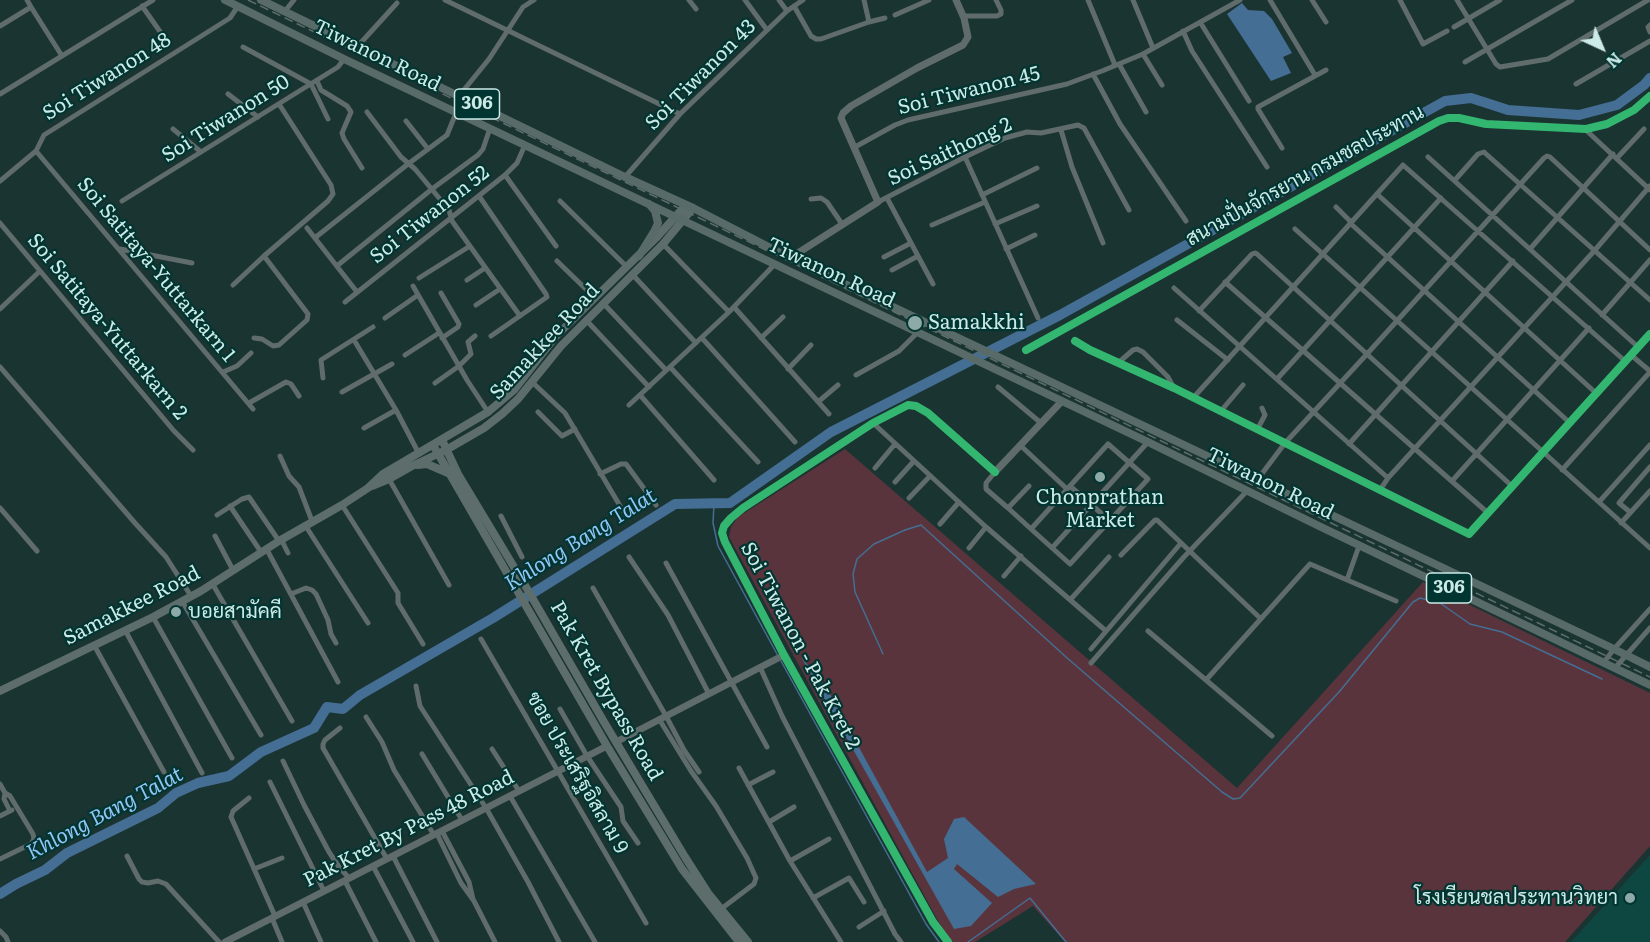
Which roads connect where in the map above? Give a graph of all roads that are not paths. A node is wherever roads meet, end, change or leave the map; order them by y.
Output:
1 (27, 0) edge
2 (153, 0) edge
3 (225, 0) edge
4 (261, 0) edge
5 (294, 0) edge
6 (445, 0) edge
7 (518, 0) edge
8 (534, 0) edge
9 (689, 0) edge
10 (745, 0) edge
11 (779, 0) edge
12 (803, 0) edge
13 (864, 0) edge
14 (929, 0) edge
15 (956, 0) edge
16 (996, 0) edge
17 (1088, 0) edge
18 (1133, 0) edge
19 (1240, 0) edge
20 (1270, 0) edge
21 (1312, 0) edge
22 (1400, 0) edge
23 (1457, 0) edge
24 (1500, 0) edge
25 (1572, 0) edge
26 (1648, 0) edge
27 (397, 3) dead end
28 (31, 6) junction
29 (142, 6) junction
30 (238, 6) junction
31 (794, 6) junction
32 (523, 7) junction
33 (696, 9) dead end
34 (285, 11) junction
35 (787, 11) junction
36 (895, 15) dead end
37 (963, 16) junction
38 (885, 18) dead end
39 (1468, 19) junction
40 (869, 22) junction
41 (1200, 22) junction
42 (1326, 22) dead end
43 (1650, 25) edge
44 (0, 26) edge
45 (1454, 27) dead end
46 (767, 30) junction
47 (508, 31) junction
48 (1183, 31) junction
49 (1447, 31) dead end
50 (1650, 32) edge
51 (161, 33) dead end
52 (1650, 41) edge
53 (243, 46) dead end
54 (357, 47) junction
55 (1153, 48) junction
56 (1486, 49) junction
57 (1143, 54) junction
58 (62, 56) junction
59 (344, 59) junction
60 (1466, 62) dead end
61 (1117, 65) junction
62 (1326, 70) dead end
63 (1093, 74) junction
64 (1315, 75) junction
65 (314, 82) junction
66 (1576, 84) dead end
67 (1162, 85) dead end
68 (0, 94) edge
69 (228, 94) dead end
70 (459, 96) junction
71 (1249, 101) dead end
72 (279, 104) junction
73 (366, 112) dead end
74 (456, 112) junction
75 (1146, 112) dead end
76 (680, 114) junction
77 (258, 117) junction
78 (328, 119) dead end
79 (406, 121) dead end
80 (490, 128) junction
81 (173, 129) dead end
82 (1644, 129) dead end
83 (1061, 130) junction
84 (1588, 132) dead end
85 (525, 145) junction
86 (855, 147) junction
87 (1282, 148) dead end
88 (428, 149) junction
89 (36, 151) junction
90 (201, 152) junction
91 (1615, 156) junction
92 (964, 157) junction
93 (1428, 157) dead end
94 (408, 164) junction
95 (1267, 167) dead end
96 (362, 168) dead end
97 (1037, 168) dead end
98 (505, 175) junction
99 (626, 177) junction
100 (1455, 180) junction
101 (0, 181) edge
102 (1521, 184) junction
103 (1583, 187) junction
104 (1649, 188) edge
105 (432, 189) junction
106 (1377, 194) junction
107 (982, 195) junction
108 (479, 196) junction
109 (887, 198) junction
110 (1441, 198) junction
111 (811, 199) dead end
112 (122, 201) dead end
113 (560, 201) dead end
114 (646, 202) junction
115 (878, 202) junction
116 (985, 202) junction
117 (690, 206) junction
118 (1037, 206) dead end
119 (1336, 207) dead end
120 (1129, 210) dead end
121 (1493, 215) junction
122 (1557, 216) junction
123 (452, 217) junction
124 (680, 218) junction
125 (1186, 221) dead end
126 (1620, 221) junction
127 (0, 223) edge
128 (1350, 223) junction
129 (842, 224) junction
130 (995, 224) junction
131 (932, 225) dead end
132 (308, 228) dead end
133 (1415, 228) junction
134 (671, 229) junction
135 (1295, 229) dead end
136 (1478, 231) junction
137 (1035, 235) dead end
138 (315, 237) junction
139 (911, 243) junction
140 (1103, 243) dead end
141 (663, 244) junction
142 (470, 246) junction
143 (556, 246) dead end
144 (118, 249) junction
145 (1006, 249) junction
146 (1530, 249) junction
147 (1594, 250) junction
148 (1650, 250) edge
149 (1323, 254) junction
150 (264, 256) junction
151 (639, 256) junction
152 (918, 256) junction
153 (884, 257) dead end
154 (1388, 257) junction
155 (790, 258) junction
156 (1650, 260) edge
157 (557, 261) dead end
158 (1451, 261) junction
159 (1513, 261) junction
160 (192, 263) dead end
161 (775, 264) junction
162 (338, 265) junction
163 (485, 268) junction
164 (629, 270) junction
165 (892, 270) dead end
166 (40, 271) junction
167 (419, 279) dead end
168 (467, 280) dead end
169 (1565, 281) junction
170 (1225, 282) junction
171 (1630, 282) junction
172 (933, 284) dead end
173 (232, 285) dead end
174 (413, 286) dead end
175 (1294, 287) junction
176 (1174, 288) dead end
177 (1360, 288) junction
178 (500, 289) junction
179 (1424, 291) junction
180 (357, 292) junction
181 (441, 293) dead end
182 (1486, 293) junction
183 (418, 296) junction
184 (1552, 296) junction
185 (595, 298) junction
186 (1650, 300) edge
187 (345, 302) dead end
188 (603, 303) junction
189 (476, 305) dead end
190 (734, 307) junction
191 (0, 309) edge
192 (1200, 311) junction
193 (729, 312) junction
194 (1602, 315) junction
195 (520, 316) junction
196 (783, 316) dead end
197 (385, 318) dead end
198 (1038, 318) dead end
199 (1266, 318) junction
200 (586, 320) junction
201 (1177, 320) dead end
202 (1331, 321) junction
203 (1397, 321) junction
204 (1459, 322) junction
205 (373, 327) dead end
206 (1524, 327) junction
207 (1589, 328) junction
208 (918, 332) junction
209 (1650, 334) edge
210 (441, 335) junction
211 (475, 336) dead end
212 (491, 336) dead end
213 (254, 338) dead end
214 (702, 338) junction
215 (761, 338) junction
216 (354, 340) junction
217 (1075, 341) dead end
218 (696, 343) junction
219 (811, 345) dead end
220 (1240, 347) junction
221 (1638, 347) junction
222 (1303, 350) junction
223 (251, 353) dead end
224 (1432, 353) junction
225 (1367, 354) junction
226 (405, 355) dead end
227 (1631, 355) junction
228 (1497, 356) junction
229 (1228, 360) junction
230 (1560, 360) junction
231 (1625, 361) junction
232 (1118, 363) junction
233 (392, 364) dead end
234 (459, 366) junction
235 (0, 367) edge
236 (668, 369) junction
237 (788, 369) junction
238 (1650, 371) edge
239 (223, 372) junction
240 (373, 374) junction
241 (856, 375) dead end
242 (323, 378) dead end
243 (1277, 379) junction
244 (532, 382) junction
245 (435, 383) dead end
246 (1340, 383) junction
247 (838, 385) dead end
248 (1243, 385) dead end
249 (1402, 386) junction
250 (649, 387) junction
251 (999, 387) dead end
252 (1470, 387) junction
253 (1174, 388) junction
254 (1533, 390) junction
255 (342, 392) dead end
256 (1597, 394) junction
257 (640, 395) junction
258 (299, 396) dead end
259 (1193, 398) junction
260 (1062, 401) junction
261 (818, 402) junction
262 (249, 403) junction
263 (629, 405) dead end
264 (1262, 408) dead end
265 (254, 409) dead end
266 (396, 410) junction
267 (1220, 411) junction
268 (488, 412) junction
269 (538, 412) dead end
270 (1313, 412) junction
271 (829, 414) dead end
272 (1376, 414) junction
273 (1507, 420) junction
274 (1441, 421) junction
275 (873, 423) junction
276 (1041, 423) junction
277 (1570, 423) junction
278 (364, 428) dead end
279 (575, 429) junction
280 (1257, 430) junction
281 (442, 440) junction
282 (795, 442) dead end
283 (1148, 442) junction
284 (1285, 443) junction
285 (895, 444) junction
286 (1349, 444) junction
287 (433, 445) junction
288 (1020, 445) junction
289 (1650, 445) edge
290 (1415, 448) junction
291 (193, 450) dead end
292 (446, 450) junction
293 (418, 452) junction
294 (1543, 453) junction
295 (438, 454) junction
296 (1477, 454) junction
297 (280, 456) dead end
298 (914, 460) junction
299 (758, 462) dead end
300 (1129, 463) junction
301 (412, 466) junction
302 (1650, 467) edge
303 (875, 468) dead end
304 (1562, 470) junction
305 (448, 472) junction
306 (995, 472) junction
307 (600, 474) junction
308 (930, 476) junction
309 (1388, 478) junction
310 (389, 479) junction
311 (1258, 479) junction
312 (714, 480) dead end
313 (1452, 481) junction
314 (895, 482) dead end
315 (1029, 486) dead end
316 (1068, 487) junction
317 (1513, 487) junction
318 (368, 488) junction
319 (1380, 490) junction
320 (1247, 491) junction
321 (1650, 491) edge
322 (909, 498) dead end
323 (958, 502) junction
324 (1599, 502) junction
325 (656, 504) dead end
326 (342, 505) junction
327 (1091, 505) junction
328 (230, 506) junction
329 (0, 508) edge
330 (1008, 508) junction
331 (1488, 513) junction
332 (1630, 513) junction
333 (217, 515) dead end
334 (501, 516) dead end
335 (626, 516) dead end
336 (1110, 521) junction
337 (309, 523) junction
338 (1621, 523) junction
339 (940, 524) dead end
340 (986, 527) junction
341 (1031, 529) junction
342 (508, 530) junction
343 (494, 536) junction
344 (215, 537) dead end
345 (280, 540) junction
346 (1181, 543) junction
347 (1359, 546) junction
348 (969, 548) dead end
349 (1052, 548) junction
350 (1650, 548) edge
351 (264, 550) junction
352 (37, 551) dead end
353 (1190, 552) junction
354 (288, 553) dead end
355 (1121, 555) dead end
356 (1021, 556) junction
357 (522, 557) dead end
358 (1108, 557) dead end
359 (629, 558) dead end
360 (666, 563) dead end
361 (233, 570) junction
362 (1004, 576) dead end
363 (1347, 580) junction
364 (212, 583) junction
365 (449, 585) dead end
366 (593, 588) dead end
367 (522, 589) junction
368 (291, 594) junction
369 (191, 596) junction
370 (1070, 600) junction
371 (182, 601) junction
372 (1396, 601) dead end
373 (531, 604) junction
374 (1650, 609) edge
375 (153, 617) junction
376 (1260, 618) junction
377 (368, 623) dead end
378 (1650, 628) edge
379 (125, 630) junction
380 (1106, 631) junction
381 (1148, 631) dead end
382 (481, 639) dead end
383 (336, 643) dead end
384 (423, 644) dead end
385 (94, 645) junction
386 (1091, 649) dead end
387 (1614, 649) junction
388 (1625, 655) junction
389 (781, 657) junction
390 (1604, 662) junction
391 (1091, 663) dead end
392 (760, 667) junction
393 (1615, 668) junction
394 (1650, 668) edge
395 (1206, 680) junction
396 (338, 682) dead end
397 (732, 682) junction
398 (1650, 685) edge
399 (416, 686) dead end
400 (0, 691) edge
401 (709, 694) junction
402 (560, 709) dead end
403 (366, 717) dead end
404 (663, 718) junction
405 (292, 721) dead end
406 (340, 728) dead end
407 (261, 735) dead end
408 (1272, 736) dead end
409 (616, 742) junction
410 (608, 746) junction
411 (767, 747) dead end
412 (492, 749) dead end
413 (422, 754) dead end
414 (587, 756) junction
415 (232, 758) dead end
416 (283, 762) dead end
417 (739, 768) dead end
418 (559, 771) junction
419 (164, 772) dead end
420 (202, 772) dead end
421 (699, 772) dead end
422 (773, 772) dead end
423 (270, 782) dead end
424 (0, 784) edge
425 (748, 785) junction
426 (519, 791) junction
427 (5, 793) junction
428 (510, 796) junction
429 (249, 798) dead end
430 (16, 807) junction
431 (794, 807) dead end
432 (486, 808) junction
433 (10, 811) junction
434 (0, 816) edge
435 (462, 820) junction
436 (769, 822) junction
437 (437, 833) junction
438 (829, 839) dead end
439 (639, 843) dead end
440 (127, 856) dead end
441 (390, 857) junction
442 (282, 858) dead end
443 (0, 859) edge
444 (790, 861) junction
445 (374, 866) junction
446 (254, 869) junction
447 (347, 879) junction
448 (324, 891) junction
449 (813, 898) junction
450 (303, 902) junction
451 (864, 902) dead end
452 (721, 909) junction
453 (884, 911) junction
454 (273, 917) junction
455 (646, 923) dead end
456 (859, 927) dead end
457 (0, 931) edge
458 (7, 939) edge
459 (230, 941) edge
460 (219, 942) edge
461 (282, 942) edge
462 (321, 942) edge
463 (376, 942) edge
464 (413, 942) edge
465 (437, 942) edge
466 (495, 942) edge
467 (560, 942) edge
468 (595, 942) edge
469 (739, 942) edge
470 (748, 942) edge
471 (839, 942) edge
472 (900, 942) edge
473 (948, 942) edge

1 - 28 street
2 - 29 street
3 - 30 main road, Tiwanon Road / 306
4 - 34 main road, Tiwanon Road / 306
5 - 34 street
6 - 47 street
7 - 32 street
8 - 32 street
9 - 33 street
10 - 46 street
11 - 35 street
12 - 31 street, Soi Tiwanon 43
13 - 40 street
14 - 36 street
15 - 37 street
16 - 37 street
17 - 61 street
18 - 55 street
19 - 41 street, Soi Tiwanon 45
20 - 64 street
21 - 42 street
22 - 49 street
23 - 39 street
24 - 39 street
25 - 56 street
26 - 56 street
27 - 54 street
28 - 44 street
28 - 58 street
29 - 51 street
29 - 58 street
30 - 59 main road, Tiwanon Road / 306
30 - 89 street, Soi Tiwanon 48
31 - 35 street, Soi Tiwanon 43
31 - 40 street
32 - 47 street
34 - 54 main road, Tiwanon Road / 306
35 - 46 street, Soi Tiwanon 43
37 - 86 street
38 - 40 street
39 - 45 street
39 - 56 street
41 - 48 street, Soi Tiwanon 45
41 - 71 street
43 - 50 street
46 - 76 street, Soi Tiwanon 43
47 - 70 street
47 - 76 street
48 - 55 street, Soi Tiwanon 45
48 - 95 street
52 - 66 street
53 - 65 street
54 - 70 main road, Tiwanon Road / 306
55 - 57 street, Soi Tiwanon 45
56 - 60 street
57 - 61 street, Soi Tiwanon 45
57 - 67 street
58 - 68 street
59 - 65 street, Soi Tiwanon 50
59 - 74 main road, Tiwanon Road / 306
61 - 63 street, Soi Tiwanon 45
61 - 75 street
62 - 64 street
63 - 86 street, Soi Tiwanon 45
63 - 125 street
64 - 87 street
65 - 72 street, Soi Tiwanon 50
65 - 78 street
65 - 96 street
69 - 77 street
70 - 99 main road, Tiwanon Road / 306
72 - 77 street, Soi Tiwanon 50
72 - 150 street
73 - 94 street
74 - 80 main road, Tiwanon Road / 306
74 - 88 street
76 - 99 street, Soi Tiwanon 43
77 - 90 street, Soi Tiwanon 50
79 - 88 street
80 - 85 main road, Tiwanon Road / 306
80 - 105 street
81 - 90 street
82 - 91 street
83 - 92 street, Soi Saithong 2
83 - 120 street, Soi Saithong 2
83 - 140 street
84 - 91 street
85 - 98 street, Soi Tiwanon 52
85 - 114 main road, Tiwanon Road / 306
86 - 115 street
88 - 94 street
89 - 101 street, Soi Tiwanon 48
89 - 144 street, Soi Satitaya-Yuttarkarn 1
90 - 112 street, Soi Tiwanon 50
91 - 103 street
91 - 104 street
92 - 107 street
92 - 109 street, Soi Saithong 2
93 - 100 street
94 - 105 street
94 - 138 street
97 - 107 street
98 - 108 street, Soi Tiwanon 52
98 - 143 street
99 - 117 main road, Tiwanon Road / 306
100 - 102 street
100 - 121 street
102 - 103 street
102 - 121 street
102 - 122 street
103 - 122 street
103 - 126 street
104 - 126 street
105 - 123 street
105 - 162 street
106 - 110 street
106 - 128 street
106 - 133 street
107 - 116 street
108 - 123 street, Soi Tiwanon 52
108 - 195 street
109 - 115 street, Soi Saithong 2
109 - 139 street
110 - 133 street
110 - 136 street
111 - 129 street
113 - 164 street
114 - 124 main road, Tiwanon Road / 306
114 - 151 main road
115 - 129 street
116 - 130 street
116 - 131 street
117 - 124 main road, Samakkee Road
117 - 155 main road, Tiwanon Road / 306
118 - 130 street
119 - 128 street
121 - 136 street
121 - 146 street
122 - 146 street
122 - 147 street
123 - 142 street
123 - 180 street, Soi Tiwanon 52
124 - 134 main road, Samakkee Road
124 - 161 main road, Tiwanon Road / 306
126 - 147 street
126 - 148 street
127 - 166 street, Soi Satitaya-Yuttarkarn 2
128 - 149 street
128 - 154 street
129 - 155 street
130 - 145 street
132 - 138 street
133 - 154 street
133 - 158 street
134 - 141 main road, Samakkee Road
134 - 151 main road, Samakkee Road
135 - 149 street
136 - 158 street
136 - 159 street
137 - 145 street
138 - 162 street
139 - 152 street
139 - 153 street
141 - 164 main road, Samakkee Road
141 - 193 street
142 - 163 street
142 - 167 street
144 - 160 street
144 - 239 street, Soi Satitaya-Yuttarkarn 1
145 - 198 street
146 - 169 street
147 - 169 street
147 - 171 street
149 - 175 street
149 - 177 street
150 - 173 street
150 - 213 street
151 - 164 main road, Samakkee Road
152 - 165 street
152 - 172 street
154 - 177 street
154 - 179 street
155 - 311 main road, Tiwanon Road / 306
156 - 171 street
157 - 185 street
158 - 179 street
158 - 182 street
159 - 182 street
159 - 184 street
161 - 190 street
161 - 208 main road, Tiwanon Road / 306
162 - 180 street
163 - 168 street
163 - 178 street
164 - 185 main road, Samakkee Road
164 - 188 main road, Samakkee Road
164 - 218 street
166 - 191 street
166 - 291 street, Soi Satitaya-Yuttarkarn 2
169 - 184 street
169 - 194 street
170 - 175 street
170 - 192 street
170 - 199 street
171 - 186 street
171 - 194 street
174 - 183 street
175 - 199 street
175 - 202 street
176 - 192 street
177 - 202 street
177 - 203 street
178 - 189 street
178 - 195 street
179 - 203 street
179 - 204 street
180 - 187 street, Soi Tiwanon 52
181 - 210 street
182 - 204 street
182 - 206 street
183 - 197 street
183 - 210 street
184 - 206 street
184 - 207 street
185 - 268 main road, Samakkee Road
188 - 200 main road, Samakkee Road
188 - 236 street
190 - 193 street
190 - 215 street
192 - 220 street
193 - 214 street
194 - 221 street
195 - 212 street
196 - 215 street
199 - 220 street
199 - 222 street
200 - 244 main road, Samakkee Road
200 - 250 street
201 - 229 street
202 - 222 street
202 - 225 street
203 - 224 street
203 - 225 street
204 - 224 street
204 - 228 street
205 - 216 street
206 - 228 street
206 - 230 street
207 - 230 street
207 - 231 street
208 - 241 street
208 - 260 main road, Tiwanon Road / 306
209 - 221 street
210 - 226 street
210 - 234 street
211 - 234 street
214 - 218 street
214 - 282 street
215 - 237 street
216 - 240 street
216 - 242 street
217 - 232 street
218 - 236 street
219 - 237 street
220 - 229 street
220 - 243 street
221 - 227 street
222 - 243 street
222 - 246 street
223 - 239 street
224 - 249 street
224 - 252 street
225 - 246 street
225 - 249 street
227 - 231 street
227 - 238 street
228 - 252 street
228 - 254 street
229 - 259 street
230 - 254 street
230 - 256 street
231 - 256 street
232 - 253 street
232 - 253 street
233 - 240 street
234 - 245 street
234 - 268 street
235 - 369 street
236 - 250 street
236 - 299 street
237 - 261 street
238 - 304 street
239 - 262 street, Soi Satitaya-Yuttarkarn 1
240 - 255 street
240 - 266 street
243 - 270 street
244 - 279 street
244 - 292 main road, Samakkee Road
246 - 270 street
246 - 272 street
247 - 261 street
248 - 267 street
249 - 272 street
249 - 274 street
250 - 257 street
251 - 276 street
252 - 273 street
252 - 274 street
253 - 259 street
254 - 273 street
254 - 277 street
256 - 277 street
257 - 263 street
257 - 312 street
258 - 262 street
259 - 267 street
260 - 276 street
260 - 283 main road, Tiwanon Road / 306
261 - 271 street
262 - 265 street, Soi Satitaya-Yuttarkarn 1
264 - 280 street
266 - 278 street
266 - 293 street
267 - 280 street
268 - 281 main road, Samakkee Road
269 - 279 street
270 - 284 street
270 - 286 street
272 - 286 street
272 - 290 street
273 - 294 street
273 - 296 street
274 - 290 street
274 - 296 street
275 - 285 street
275 - 306 street, Soi Tiwanon - Pak Kret 2
275 - 389 street, Soi Tiwanon - Pak Kret 2
276 - 288 street
277 - 294 street
279 - 307 street
280 - 284 street
281 - 287 main road, Samakkee Road
281 - 292 main road, Pak Kret Bypass Road
283 - 300 street
283 - 320 main road, Tiwanon Road / 306
284 - 311 street
284 - 319 street
285 - 298 street
285 - 303 street
286 - 309 street
287 - 293 main road, Samakkee Road
287 - 295 main road, Pak Kret Bypass Road
288 - 306 street
288 - 316 street
289 - 324 street
290 - 309 street
290 - 313 street
292 - 295 main road, Samakkee Road
292 - 343 main road, Pak Kret Bypass Road
293 - 318 main road, Samakkee Road
294 - 304 street
294 - 317 street
295 - 301 main road, Samakkee Road
295 - 305 main road, Pak Kret Bypass Road
296 - 313 street
296 - 317 street
297 - 337 street
298 - 308 street
298 - 314 street
300 - 316 street
300 - 327 street
300 - 336 street
301 - 305 main road
301 - 310 main road, Samakkee Road
302 - 332 street
304 - 324 street
305 - 367 main road, Pak Kret Bypass Road
306 - 330 street
307 - 325 street
307 - 335 street
308 - 322 street
308 - 323 street
309 - 319 street
310 - 318 main road, Samakkee Road
310 - 365 street
311 - 320 main road
311 - 387 main road, Tiwanon Road / 306
313 - 331 street
315 - 330 street
316 - 327 street
316 - 341 street
317 - 331 street
318 - 326 main road, Samakkee Road
319 - 331 street
320 - 347 main road, Tiwanon Road / 306
320 - 353 street
321 - 332 street
323 - 339 street
323 - 340 street
324 - 338 street
326 - 337 main road, Samakkee Road
326 - 384 street
327 - 336 street
327 - 349 street
328 - 333 street
328 - 345 street
328 - 351 street
329 - 352 street
330 - 341 street
332 - 338 street
334 - 342 street
336 - 349 street
337 - 345 main road, Samakkee Road
337 - 377 street
338 - 350 street
340 - 348 street
340 - 356 street
341 - 349 street
342 - 343 street
342 - 357 street
343 - 367 main road, Pak Kret Bypass Road
344 - 361 street
345 - 351 main road, Samakkee Road
345 - 354 street
346 - 353 street
346 - 355 street
346 - 380 street
347 - 363 street
347 - 390 main road, Tiwanon Road / 306
351 - 361 main road, Samakkee Road
351 - 368 street
353 - 376 street
353 - 391 street
356 - 362 street
356 - 370 street
358 - 370 street
359 - 401 street
360 - 397 street
361 - 364 main road, Samakkee Road
363 - 372 street
363 - 376 street
364 - 369 main road, Samakkee Road
364 - 405 street
366 - 404 street
367 - 373 main road, Pak Kret Bypass Road
368 - 383 street
368 - 396 street
369 - 371 main road, Samakkee Road
370 - 380 street
371 - 375 main road, Samakkee Road
371 - 407 street
373 - 409 main road, Pak Kret Bypass Road
373 - 410 main road, Pak Kret Bypass Road
374 - 387 street
375 - 379 main road, Samakkee Road
375 - 415 street
376 - 395 street
378 - 388 street
379 - 385 main road, Samakkee Road
379 - 420 street
380 - 386 street
381 - 395 street
382 - 418 street, ซอย ประเสริฐอิสลาม 9
385 - 400 main road, Samakkee Road
385 - 419 street
387 - 388 main road, Tiwanon Road / 306
387 - 390 street
388 - 393 street
388 - 394 main road, Tiwanon Road / 306
389 - 392 street
389 - 473 street, Soi Tiwanon - Pak Kret 2
390 - 393 main road, Tiwanon Road / 306
392 - 397 street
392 - 453 street
393 - 398 main road, Tiwanon Road / 306
395 - 408 street
397 - 401 street
397 - 411 street
399 - 432 street
401 - 404 street
402 - 414 street
403 - 437 street
404 - 409 street
404 - 421 street
404 - 452 street
406 - 441 street
409 - 410 main road
409 - 452 main road, Pak Kret Bypass Road
410 - 414 street, Pak Kret By Pass 48 Road
410 - 469 main road, Pak Kret Bypass Road
412 - 426 street
413 - 435 street
414 - 418 street, Pak Kret By Pass 48 Road
414 - 439 street
416 - 447 street
417 - 425 street
418 - 426 street, Pak Kret By Pass 48 Road
418 - 455 street, ซอย ประเสริฐอิสลาม 9
422 - 425 street
423 - 448 street
424 - 427 street
425 - 436 street
426 - 428 street, Pak Kret By Pass 48 Road
427 - 430 street
427 - 433 street
428 - 432 street, Pak Kret By Pass 48 Road
428 - 468 street
429 - 446 street
430 - 433 street
430 - 443 street
431 - 436 street
432 - 435 street, Pak Kret By Pass 48 Road
432 - 467 street
433 - 434 street
435 - 437 street, Pak Kret By Pass 48 Road
436 - 444 street
437 - 441 street, Pak Kret By Pass 48 Road
437 - 466 street
438 - 444 street
440 - 460 street
441 - 445 street, Pak Kret By Pass 48 Road
441 - 465 street
442 - 446 street
444 - 449 street
445 - 447 street, Pak Kret By Pass 48 Road
445 - 464 street
446 - 454 street
447 - 448 street, Pak Kret By Pass 48 Road
447 - 463 street
448 - 450 street, Pak Kret By Pass 48 Road
449 - 451 street
449 - 471 street
450 - 454 street, Pak Kret By Pass 48 Road
450 - 462 street
452 - 470 main road, Pak Kret Bypass Road
453 - 456 street
453 - 472 street
454 - 459 street, Pak Kret By Pass 48 Road
454 - 461 street
457 - 458 street

